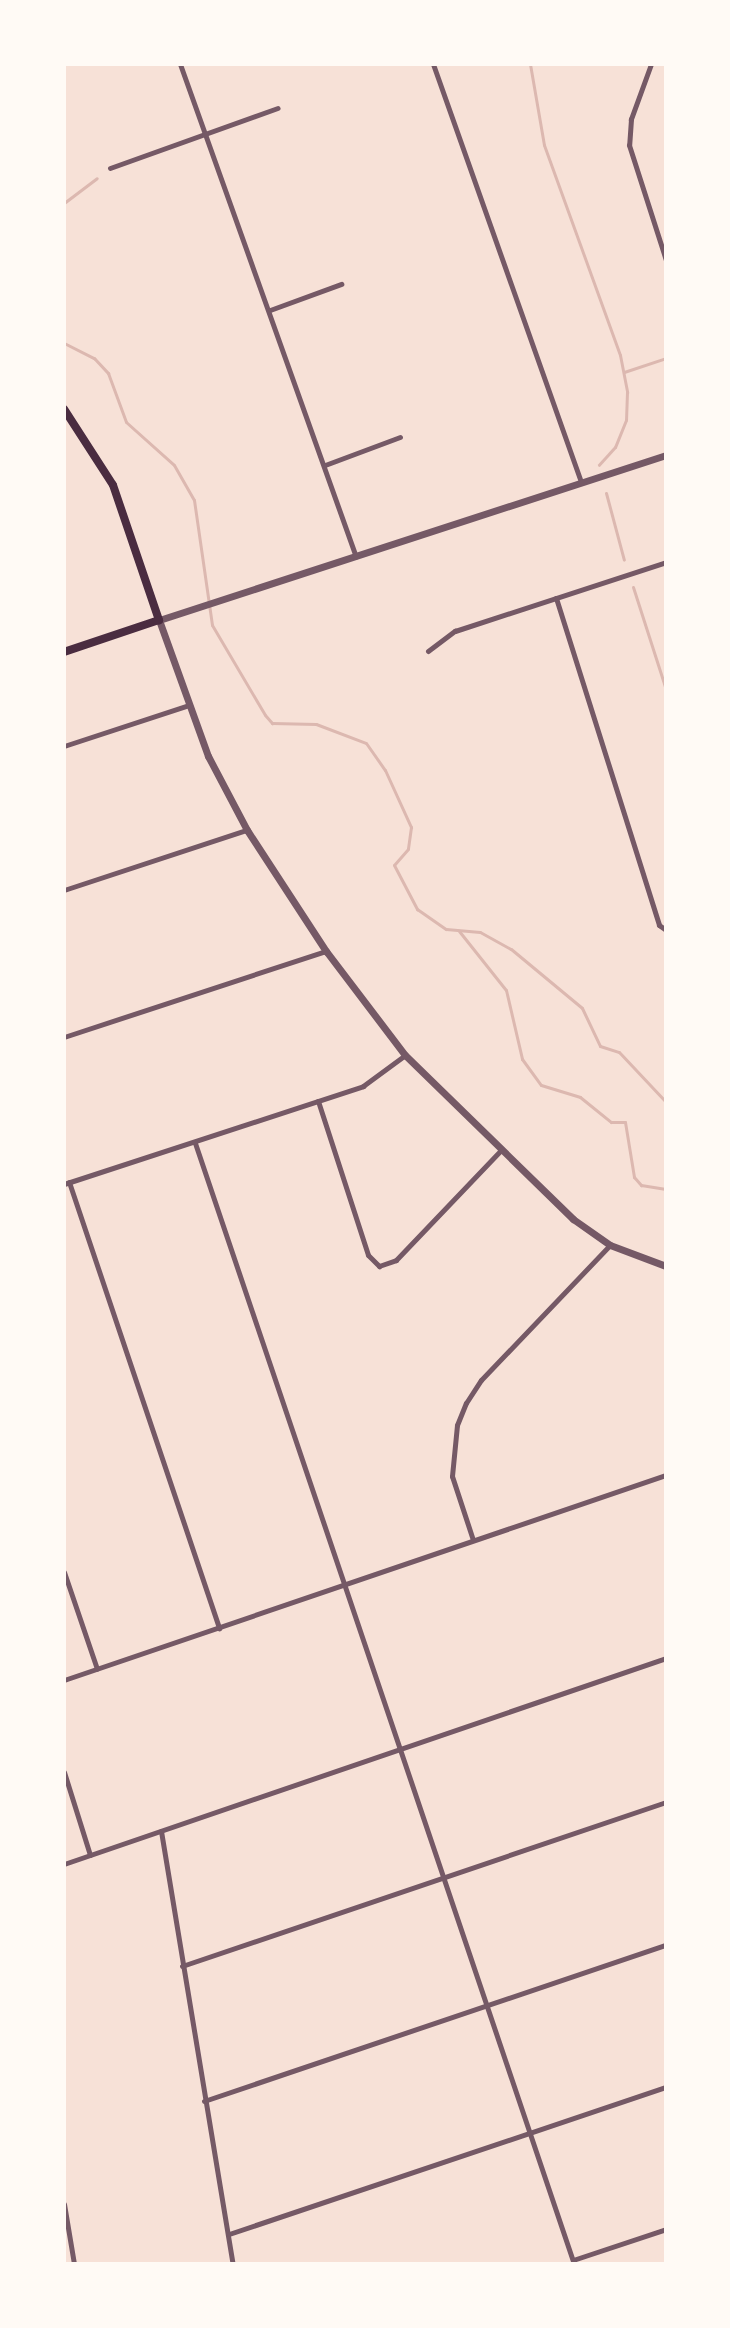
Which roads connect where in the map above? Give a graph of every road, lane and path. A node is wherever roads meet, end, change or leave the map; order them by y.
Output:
1 (180, 64) edge
2 (433, 64) edge
3 (651, 64) edge
4 (278, 108) dead end
5 (207, 134) junction
6 (110, 168) dead end
7 (666, 260) edge
8 (341, 284) dead end
9 (270, 310) junction
10 (64, 409) edge
11 (400, 437) dead end
12 (666, 455) edge
13 (325, 465) junction
14 (581, 484) junction
15 (356, 558) junction
16 (666, 562) edge
17 (556, 598) junction
18 (159, 620) junction
19 (428, 651) dead end
20 (64, 652) edge
21 (189, 705) junction
22 (64, 746) edge
23 (247, 830) junction
24 (64, 890) edge
25 (666, 930) edge
26 (326, 951) junction
27 (64, 1037) edge
28 (405, 1055) junction
29 (318, 1101) junction
30 (195, 1143) junction
31 (500, 1151) junction
32 (67, 1183) edge
33 (610, 1245) junction
34 (666, 1266) edge
35 (666, 1475) edge
36 (473, 1540) junction
37 (64, 1572) edge
38 (342, 1585) junction
39 (219, 1628) junction
40 (666, 1658) edge
41 (97, 1669) junction
42 (64, 1680) edge
43 (398, 1749) junction
44 (64, 1772) edge
45 (666, 1802) edge
46 (161, 1831) junction
47 (90, 1855) junction
48 (64, 1864) edge
49 (443, 1878) junction
50 (666, 1945) edge
51 (182, 1966) junction
52 (485, 2005) junction
53 (666, 2087) edge
54 (204, 2101) junction
55 (527, 2134) junction
56 (64, 2204) edge
57 (666, 2229) edge
58 (229, 2234) junction
59 (574, 2262) edge
60 (74, 2264) edge
61 (233, 2264) edge

1 - 5 street
2 - 14 street
3 - 7 street
4 - 5 street
5 - 6 street
5 - 9 street
8 - 9 street
9 - 13 street
10 - 18 main road
11 - 13 street
12 - 14 street
13 - 15 street
14 - 15 street
15 - 18 street
16 - 17 street
17 - 19 street
17 - 25 street
18 - 20 main road
18 - 21 street
21 - 22 street
21 - 23 street
23 - 24 street
23 - 26 street
26 - 27 street
26 - 28 street
28 - 29 street
28 - 31 street
29 - 30 street
29 - 31 street
30 - 32 street
30 - 38 street
31 - 33 street
32 - 39 street
33 - 34 street
33 - 36 street
35 - 36 street
36 - 38 street
37 - 41 street
38 - 39 street
38 - 43 street
39 - 41 street
40 - 43 street
41 - 42 street
43 - 46 street
43 - 49 street
44 - 47 street
45 - 49 street
46 - 47 street
46 - 51 street
47 - 48 street
49 - 51 street
49 - 52 street
50 - 52 street
51 - 54 street
52 - 54 street
52 - 55 street
53 - 55 street
54 - 58 street
55 - 58 street
55 - 59 street
56 - 60 street
57 - 59 street
58 - 61 street

